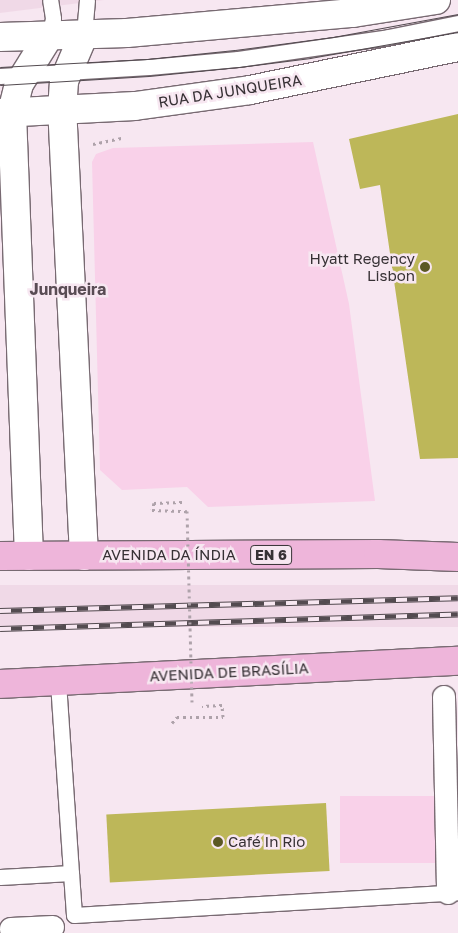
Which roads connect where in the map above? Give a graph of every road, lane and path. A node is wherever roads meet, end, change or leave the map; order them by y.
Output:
1 (50, 0) edge
2 (87, 0) edge
3 (436, 0) edge
4 (458, 23) edge
5 (84, 34) junction
6 (48, 36) junction
7 (0, 37) edge
8 (458, 47) edge
9 (67, 72) junction
10 (12, 75) edge
11 (62, 110) junction
12 (6, 112) edge
13 (182, 502) dead end
14 (0, 556) edge
15 (29, 556) junction
16 (84, 556) junction
17 (458, 556) edge
18 (458, 661) edge
19 (58, 680) junction
20 (0, 684) edge
21 (444, 697) dead end
22 (172, 723) dead end
23 (71, 873) junction
24 (0, 877) edge
25 (453, 892) edge
26 (53, 927) dead end
27 (10, 931) edge

1 - 6 lane
2 - 5 lane
3 - 5 street
4 - 9 lane
5 - 6 street
5 - 9 street
6 - 7 street
6 - 10 street
8 - 11 street, RUA DA JUNQUEIRA
9 - 10 lane
9 - 11 street
10 - 12 street
11 - 12 street, RUA DA JUNQUEIRA
11 - 16 street
12 - 15 street
13 - 22 path, bridge
14 - 15 main road, AVENIDA DA ÍNDIA / EN 6
15 - 16 main road, AVENIDA DA ÍNDIA / EN 6
16 - 17 main road, AVENIDA DA ÍNDIA / EN 6
18 - 19 main road, AVENIDA DE BRASÍLIA
19 - 20 main road, AVENIDA DE BRASÍLIA
19 - 23 lane
21 - 25 street
23 - 24 lane
23 - 25 lane
26 - 27 street

